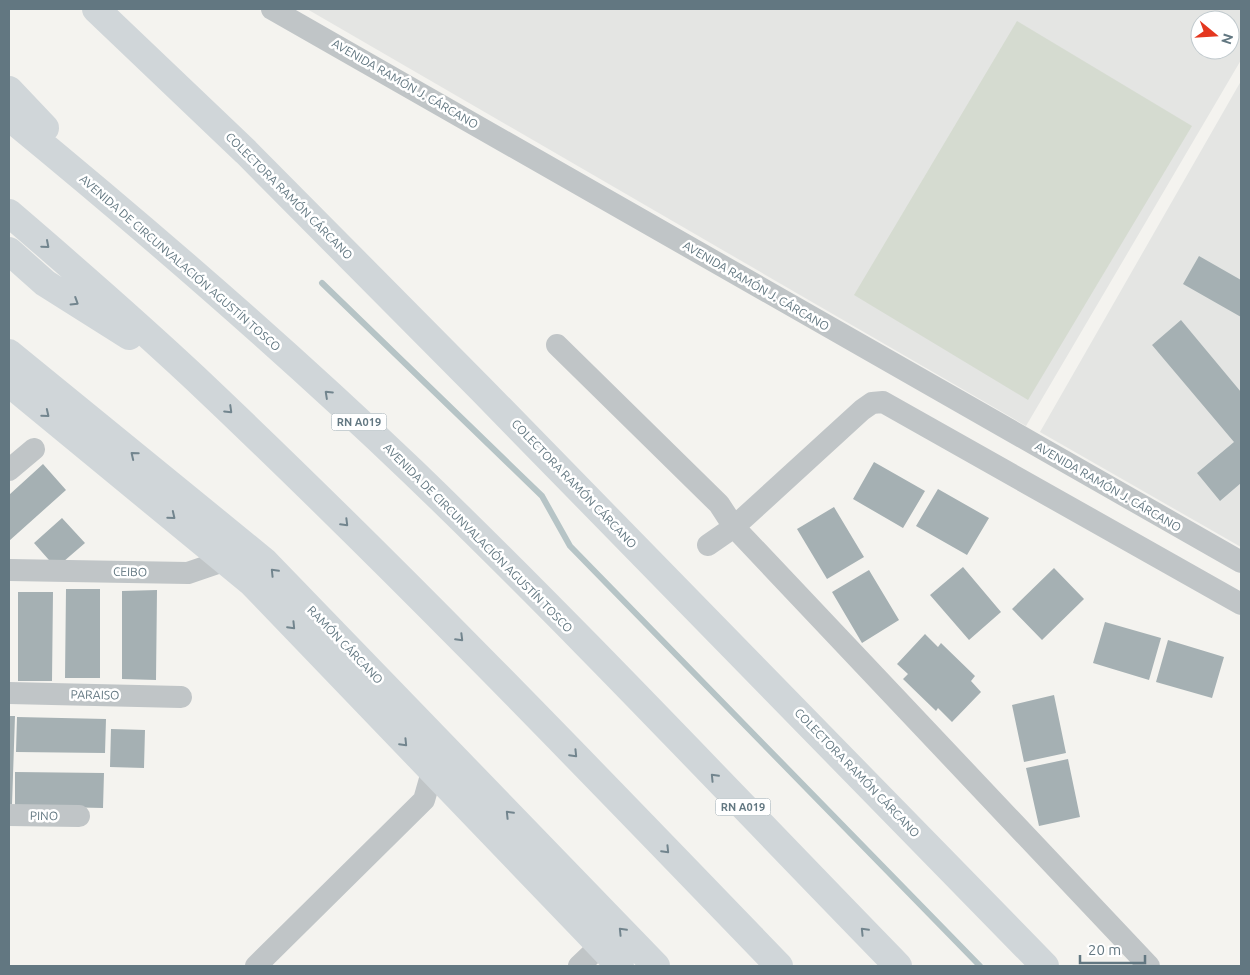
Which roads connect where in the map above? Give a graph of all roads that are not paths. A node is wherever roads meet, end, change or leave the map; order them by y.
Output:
1 (96, 9) edge
2 (272, 9) edge
3 (9, 90) edge
4 (9, 117) edge
5 (119, 208) junction
6 (9, 213) edge
7 (9, 251) edge
8 (557, 345) dead end
9 (9, 354) edge
10 (193, 377) junction
11 (9, 383) edge
12 (34, 448) dead end
13 (9, 470) edge
14 (734, 527) junction
15 (708, 545) dead end
16 (233, 551) junction
17 (1241, 562) edge
18 (9, 570) edge
19 (1241, 604) edge
20 (9, 693) edge
21 (181, 696) dead end
22 (451, 773) junction
23 (9, 815) edge
24 (79, 816) dead end
25 (600, 946) junction
26 (256, 966) edge
27 (580, 966) edge
28 (620, 966) edge
29 (656, 966) edge
30 (780, 966) edge
31 (898, 966) edge
32 (1045, 966) edge
33 (1149, 966) edge

1 - 32 main road, COLECTORA RAMÓN CÁRCANO
2 - 17 street, AVENIDA RAMÓN J. CÁRCANO
3 - 5 main road
4 - 5 main road, AVENIDA DE CIRCUNVALACIÓN AGUSTÍN TOSCO / RN A019
31 -> 5 main road, AVENIDA DE CIRCUNVALACIÓN AGUSTÍN TOSCO / RN A019
6 -> 10 main road
7 -> 10 main road
8 - 14 street
16 -> 9 main road, RAMÓN CÁRCANO
10 -> 30 main road
11 -> 16 main road, RAMÓN CÁRCANO
12 - 13 street
14 - 15 street
14 - 19 street
14 - 33 street
16 - 18 street, CEIBO
16 - 22 main road, RAMÓN CÁRCANO
20 - 21 street, PARAISO
22 - 25 main road, RAMÓN CÁRCANO
22 - 26 street
29 -> 22 main road, RAMÓN CÁRCANO
23 - 24 street, PINO
25 - 27 street
25 - 28 main road, RAMÓN CÁRCANO

